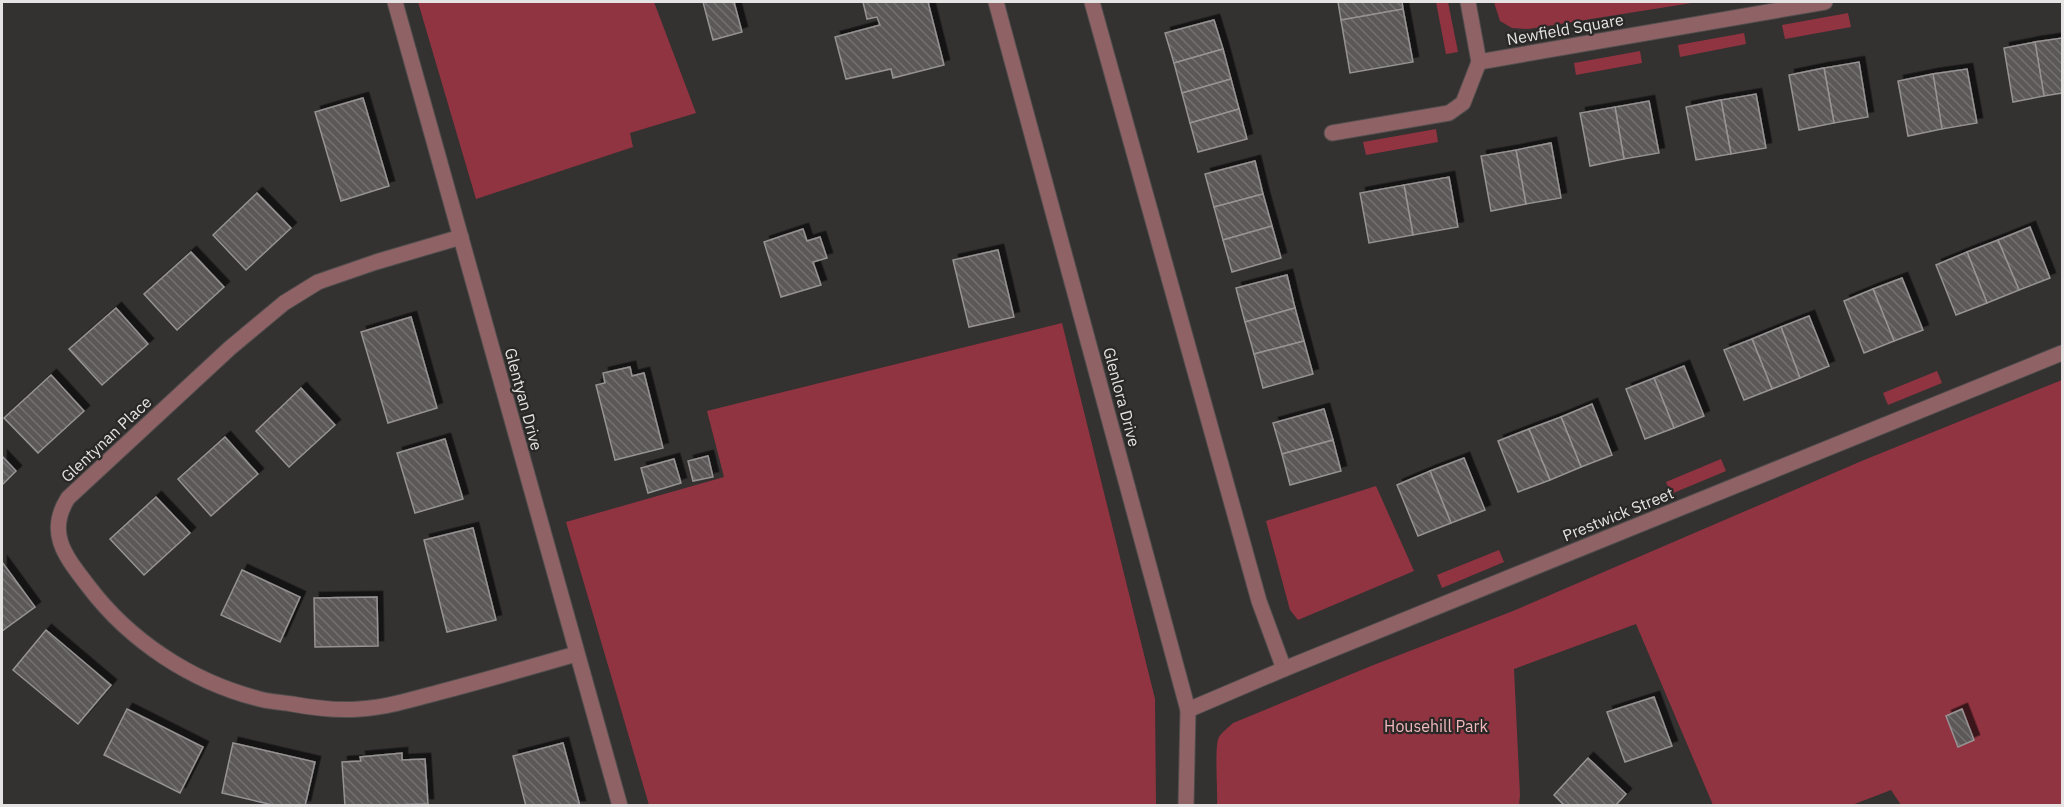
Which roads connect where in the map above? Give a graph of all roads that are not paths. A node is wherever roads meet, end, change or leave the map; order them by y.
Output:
1 (395, 2) edge
2 (996, 2) edge
3 (1092, 2) edge
4 (1468, 2) edge
5 (1825, 2) edge
6 (1479, 62) junction
7 (1332, 133) dead end
8 (461, 237) junction
9 (2062, 353) edge
10 (576, 654) junction
11 (1284, 669) junction
12 (1188, 710) junction
13 (620, 806) edge
14 (1186, 806) edge

1 - 8 street, Glentyan Drive
2 - 12 street, Glenlora Drive
3 - 11 street
4 - 6 street
5 - 6 street, Newfield Square
6 - 7 street
8 - 10 street, Glentyan Drive
8 - 10 street, Glentynan Place
9 - 11 street, Prestwick Street
10 - 13 street, Glentyan Drive
11 - 12 street, Prestwick Street
12 - 14 street, Glenlora Drive

